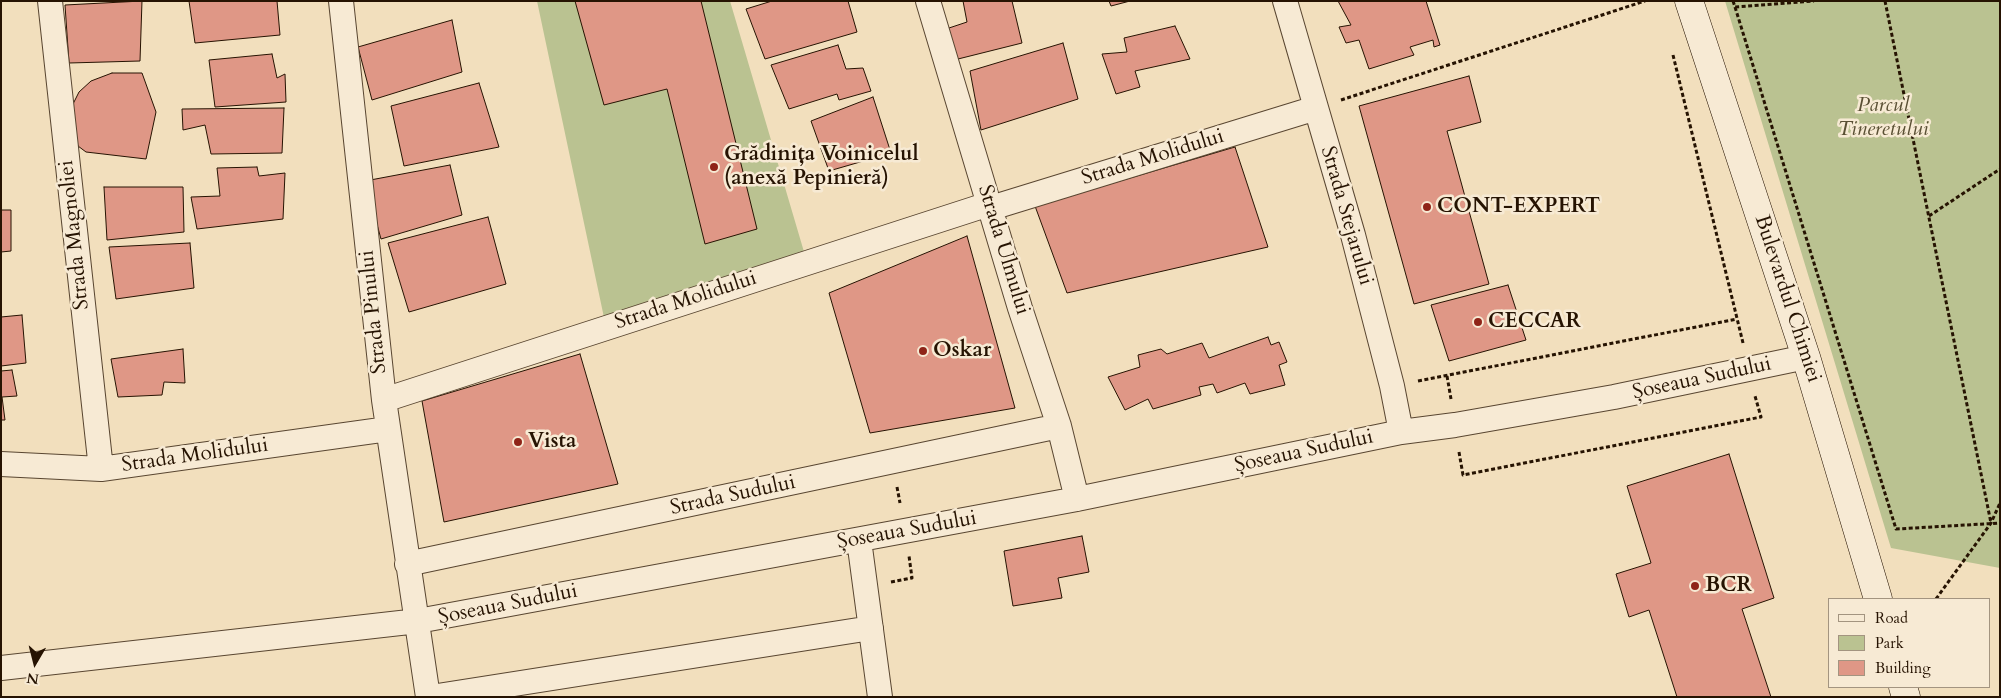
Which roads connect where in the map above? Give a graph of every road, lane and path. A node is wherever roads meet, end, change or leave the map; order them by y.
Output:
1 (50, 1) edge
2 (341, 1) edge
3 (928, 1) edge
4 (1285, 1) edge
5 (1645, 1) edge
6 (1689, 1) edge
7 (1733, 1) edge
8 (1814, 1) edge
9 (1885, 1) edge
10 (1735, 7) junction
11 (1672, 50) dead end
12 (1316, 108) junction
13 (2000, 169) edge
14 (990, 206) junction
15 (1929, 216) junction
16 (1737, 319) junction
17 (1806, 357) junction
18 (1749, 369) junction
19 (1392, 386) junction
20 (384, 400) junction
21 (1059, 426) junction
22 (388, 429) junction
23 (1401, 432) junction
24 (1, 464) edge
25 (101, 469) junction
26 (1463, 475) dead end
27 (1077, 499) junction
28 (2000, 503) edge
29 (2000, 523) edge
30 (1991, 524) junction
31 (859, 540) junction
32 (407, 564) junction
33 (1878, 598) edge
34 (1937, 598) edge
35 (418, 622) junction
36 (870, 628) junction
37 (1, 668) edge
38 (429, 697) edge
39 (880, 697) edge

1 - 25 street, Strada Magnoliei
2 - 20 street, Strada Pinului
3 - 14 street, Strada Ulmului
4 - 12 street, Strada Stejarului
5 - 12 path
6 - 17 street, Bulevardul Chimiei
7 - 10 path
8 - 10 path
9 - 15 path
10 - 30 path
11 - 16 path
12 - 14 street, Strada Molidului
12 - 19 street, Strada Stejarului
13 - 15 path
14 - 20 street, Strada Molidului
14 - 21 street, Strada Ulmului
15 - 30 path
16 - 18 path
16 - 19 path
17 - 18 street, Șoseaua Sudului
17 - 33 street, Bulevardul Chimiei
18 - 23 street, Șoseaua Sudului
18 - 26 path
19 - 23 street, Strada Stejarului
20 - 22 street, Strada Pinului
21 - 27 street, Strada Ulmului
21 - 32 street, Strada Sudului
22 - 25 street, Strada Molidului
22 - 32 street, Strada Pinului
23 - 27 street, Șoseaua Sudului
24 - 25 street, Strada Molidului
27 - 31 street, Șoseaua Sudului
28 - 30 path
29 - 30 path
30 - 34 path
31 - 35 street, Șoseaua Sudului
31 - 36 street
32 - 35 street, Strada Pinului
35 - 37 street, Șoseaua Sudului
35 - 38 street, Strada Pinului
36 - 38 street
36 - 39 street

